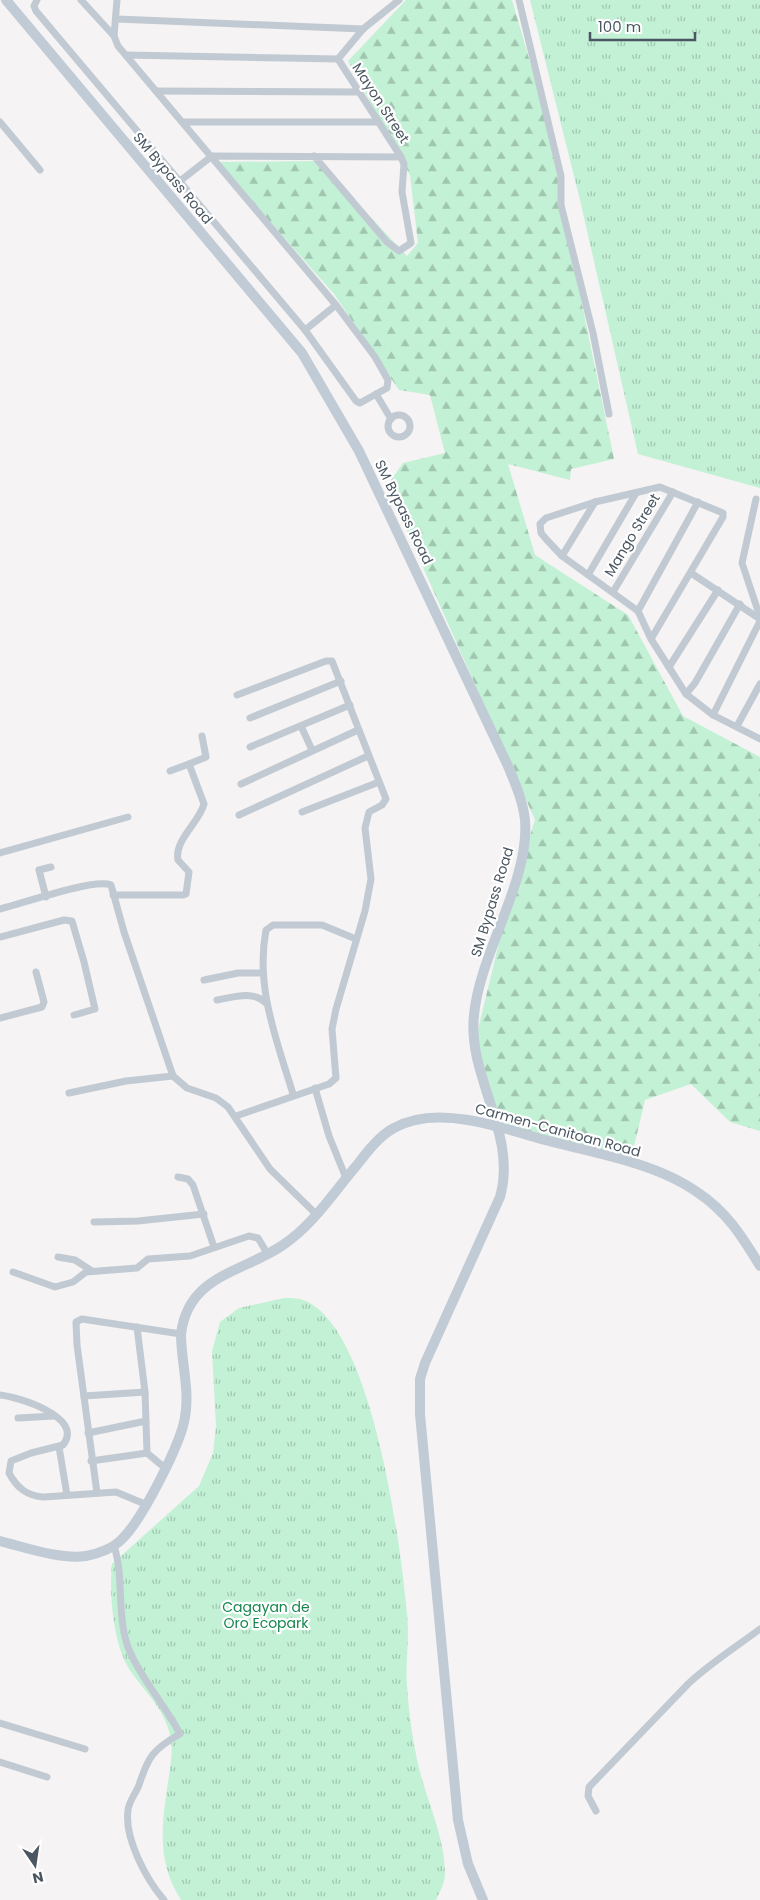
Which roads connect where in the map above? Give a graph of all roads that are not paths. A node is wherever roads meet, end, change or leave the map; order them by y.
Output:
1 (6, 0) edge
2 (37, 0) edge
3 (81, 0) edge
4 (118, 0) edge
5 (399, 0) edge
6 (519, 0) edge
7 (117, 19) junction
8 (363, 30) junction
9 (114, 36) junction
10 (126, 55) junction
11 (338, 59) junction
12 (156, 91) junction
13 (359, 92) junction
14 (0, 122) edge
15 (182, 122) junction
16 (378, 122) junction
17 (212, 156) junction
18 (314, 156) junction
19 (401, 157) junction
20 (40, 170) dead end
21 (180, 181) junction
22 (336, 305) junction
23 (305, 330) junction
24 (376, 394) junction
25 (609, 414) dead end
26 (391, 419) dead end
27 (673, 492) junction
28 (636, 493) junction
29 (756, 500) dead end
30 (595, 502) junction
31 (698, 502) junction
32 (562, 556) junction
33 (691, 573) junction
34 (588, 574) junction
35 (718, 590) junction
36 (612, 592) junction
37 (740, 604) junction
38 (638, 610) junction
39 (760, 619) edge
40 (651, 639) junction
41 (669, 667) junction
42 (341, 682) junction
43 (760, 684) edge
44 (686, 694) junction
45 (237, 695) dead end
46 (350, 706) junction
47 (713, 715) junction
48 (250, 718) dead end
49 (301, 726) junction
50 (737, 726) junction
51 (358, 730) junction
52 (202, 736) dead end
53 (760, 738) edge
54 (250, 747) dead end
55 (312, 750) junction
56 (368, 756) junction
57 (189, 764) junction
58 (170, 771) dead end
59 (379, 782) junction
60 (241, 784) dead end
61 (302, 812) dead end
62 (239, 814) dead end
63 (128, 817) dead end
64 (0, 853) edge
65 (51, 867) dead end
66 (114, 895) junction
67 (46, 897) junction
68 (0, 909) edge
69 (0, 937) edge
70 (356, 939) junction
71 (36, 972) dead end
72 (263, 973) junction
73 (204, 980) dead end
74 (217, 1000) dead end
75 (266, 1003) junction
76 (74, 1015) dead end
77 (0, 1018) edge
78 (173, 1076) junction
79 (315, 1088) junction
80 (69, 1092) dead end
81 (293, 1094) junction
82 (236, 1116) junction
83 (497, 1126) junction
84 (178, 1177) dead end
85 (346, 1178) junction
86 (204, 1214) junction
87 (317, 1215) junction
88 (94, 1222) dead end
89 (214, 1247) junction
90 (267, 1253) junction
91 (58, 1257) dead end
92 (760, 1266) edge
93 (92, 1271) junction
94 (14, 1272) dead end
95 (137, 1327) junction
96 (181, 1334) junction
97 (145, 1392) junction
98 (0, 1395) edge
99 (84, 1396) junction
100 (54, 1416) junction
101 (18, 1418) dead end
102 (146, 1421) junction
103 (88, 1433) junction
104 (59, 1447) junction
105 (147, 1453) junction
106 (91, 1461) junction
107 (165, 1468) junction
108 (97, 1493) junction
109 (67, 1495) junction
110 (145, 1504) junction
111 (0, 1541) edge
112 (114, 1546) junction
113 (760, 1629) edge
114 (0, 1723) edge
115 (85, 1749) dead end
116 (0, 1762) edge
117 (48, 1777) dead end
118 (596, 1811) dead end
119 (164, 1900) edge
120 (483, 1900) edge

1 - 83 street, SM Bypass Road
2 - 21 street
3 - 9 street
4 - 7 street
5 - 8 street, Mayon Street
6 - 25 street
7 - 8 street
7 - 9 street
8 - 11 street, Mayon Street
9 - 10 street
10 - 11 street
10 - 12 street
11 - 13 street, Mayon Street
12 - 13 street
12 - 15 street
13 - 16 street, Mayon Street
14 - 20 street
15 - 16 street
15 - 17 street
16 - 19 street, Mayon Street
17 - 18 street
17 - 21 street
17 - 22 street
18 - 19 street
18 - 19 street
21 - 23 street
22 - 23 street
22 - 24 street
23 - 24 street
24 - 26 street
27 - 28 street
27 - 31 street
27 - 36 street, Mango Street
28 - 30 street
28 - 34 street
29 - 39 street
30 - 32 street
30 - 32 street
31 - 33 street
31 - 38 street
32 - 34 street
33 - 35 street
33 - 40 street
34 - 36 street
35 - 37 street
35 - 41 street
36 - 38 street
37 - 39 street
37 - 44 street
38 - 40 street
39 - 47 street
40 - 41 street
41 - 44 street
42 - 45 street
42 - 46 street
42 - 48 street
43 - 50 street
44 - 47 street
46 - 49 street
46 - 51 street
47 - 50 street
49 - 54 street
49 - 55 street
50 - 53 street
51 - 55 street
51 - 56 street
52 - 57 street
55 - 60 street
56 - 59 street
56 - 62 street
57 - 58 street
57 - 66 street
59 - 61 street
59 - 70 street
63 - 64 street
65 - 67 street
66 - 67 street
66 - 78 street
67 - 68 street
69 - 76 street
70 - 72 street
70 - 79 street
71 - 77 street
72 - 73 street
72 - 75 street
74 - 75 street
75 - 81 street
78 - 80 street
78 - 82 street
79 - 81 street
79 - 85 street
81 - 82 street
82 - 87 street
83 - 85 street, Carmen-Canitoan Road
83 - 92 street, Carmen-Canitoan Road
83 - 120 street, SM Bypass Road
84 - 86 street
85 - 87 street, Carmen-Canitoan Road
86 - 88 street
86 - 89 street
87 - 90 street, Carmen-Canitoan Road
89 - 90 street
89 - 93 street
90 - 96 street, Carmen-Canitoan Road
91 - 93 street
93 - 94 street
95 - 96 street
95 - 97 street
95 - 99 street
96 - 107 street, Carmen-Canitoan Road
97 - 99 street
97 - 102 street
98 - 100 street
99 - 103 street
100 - 101 street
100 - 104 street
102 - 103 street
102 - 105 street
103 - 106 street
104 - 109 street
104 - 109 street
105 - 106 street
105 - 107 street
106 - 108 street
107 - 110 street, Carmen-Canitoan Road
108 - 109 street
108 - 110 street
110 - 112 street, Carmen-Canitoan Road
111 - 112 street, Carmen-Canitoan Road
112 - 119 street
113 - 118 street
114 - 115 street
116 - 117 street

